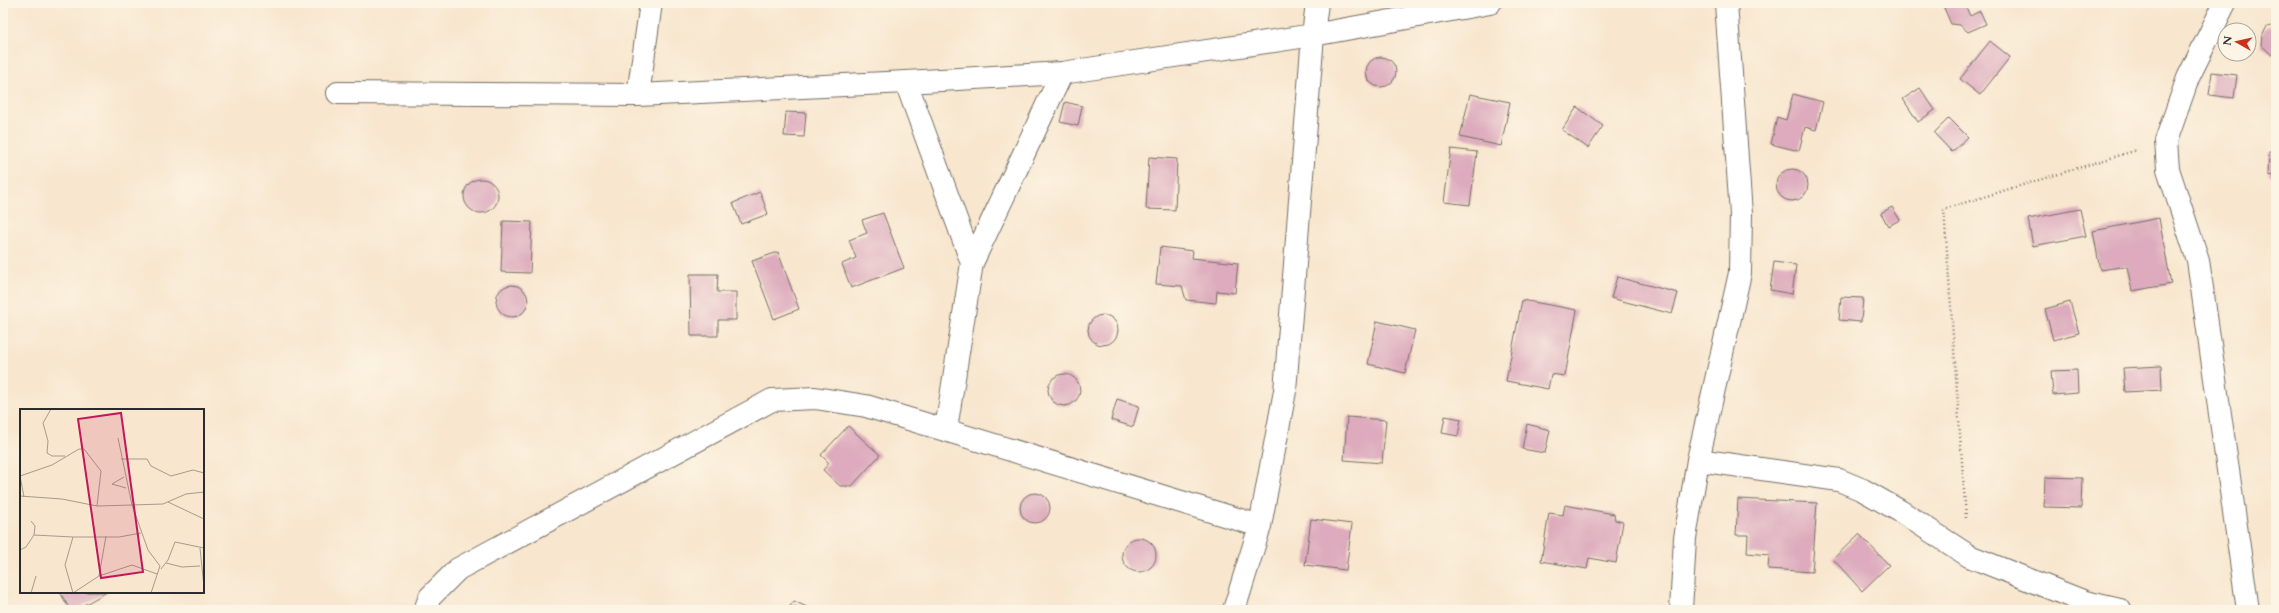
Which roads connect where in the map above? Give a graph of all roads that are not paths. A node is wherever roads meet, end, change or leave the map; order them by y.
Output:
1 (651, 3) edge
2 (1316, 3) edge
3 (1490, 3) edge
4 (1726, 3) edge
5 (2225, 3) edge
6 (1313, 34) junction
7 (1062, 73) junction
8 (906, 82) junction
9 (338, 93) dead end
10 (638, 95) junction
11 (972, 263) junction
12 (946, 428) junction
13 (1698, 460) junction
14 (1260, 526) junction
15 (425, 610) edge
16 (1234, 610) edge
17 (1681, 610) edge
18 (2120, 610) edge
19 (2248, 610) edge

1 - 10 street
2 - 6 street
3 - 6 street
4 - 13 street
5 - 19 street
6 - 7 street
6 - 14 street
7 - 8 street
7 - 11 street
8 - 10 street
8 - 11 street
9 - 10 street
11 - 12 street
12 - 14 street
12 - 15 street
13 - 17 street
13 - 18 street
14 - 16 street

